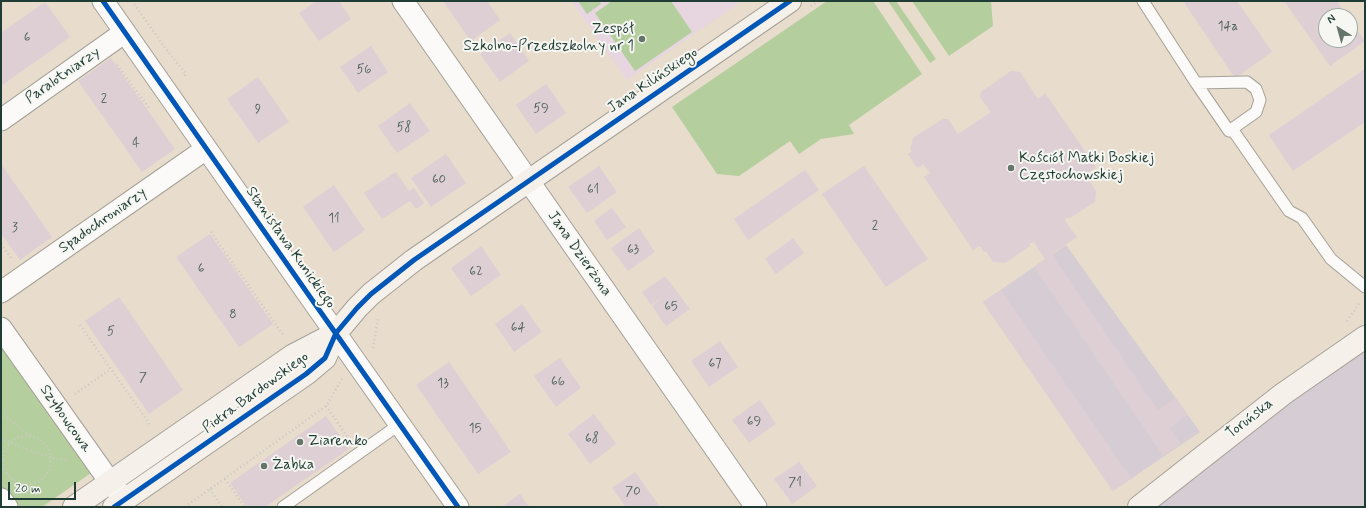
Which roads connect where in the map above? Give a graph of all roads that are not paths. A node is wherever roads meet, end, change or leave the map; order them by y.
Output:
1 (103, 1) edge
2 (403, 1) edge
3 (789, 1) edge
4 (1143, 1) edge
5 (125, 32) junction
6 (1196, 83) junction
7 (1, 120) edge
8 (1232, 129) junction
9 (206, 149) junction
10 (529, 181) junction
11 (1365, 287) edge
12 (1, 292) edge
13 (1, 328) edge
14 (336, 333) junction
15 (1365, 336) edge
16 (400, 424) junction
17 (110, 482) junction
18 (1, 499) edge
19 (123, 504) edge
20 (7, 507) edge
21 (74, 507) edge
22 (283, 507) edge
23 (458, 507) edge
24 (756, 507) edge
25 (1139, 507) edge

1 - 5 street, Stanisława Kunickiego
2 - 10 street, Jana Dzierżona
3 - 10 street, Jana Kilińskiego
4 - 6 lane
5 - 7 street, Paralotniarzy
5 - 9 street, Stanisława Kunickiego
6 - 8 lane
6 - 8 lane
8 - 11 lane
9 - 12 street, Spadochroniarzy
9 - 14 street, Stanisława Kunickiego
10 - 14 street, Piotra Bardowskiego
10 - 24 street, Jana Dzierżona
13 - 17 street, Szybowcowa
14 - 16 street, Stanisława Kunickiego
14 - 17 street, Piotra Bardowskiego
14 - 19 street, Piotra Bardowskiego
15 - 25 street, Toruńska
16 - 22 lane
16 - 23 street, Stanisława Kunickiego
17 - 19 street, Szybowcowa
17 - 21 street, Piotra Bardowskiego
18 - 20 street

